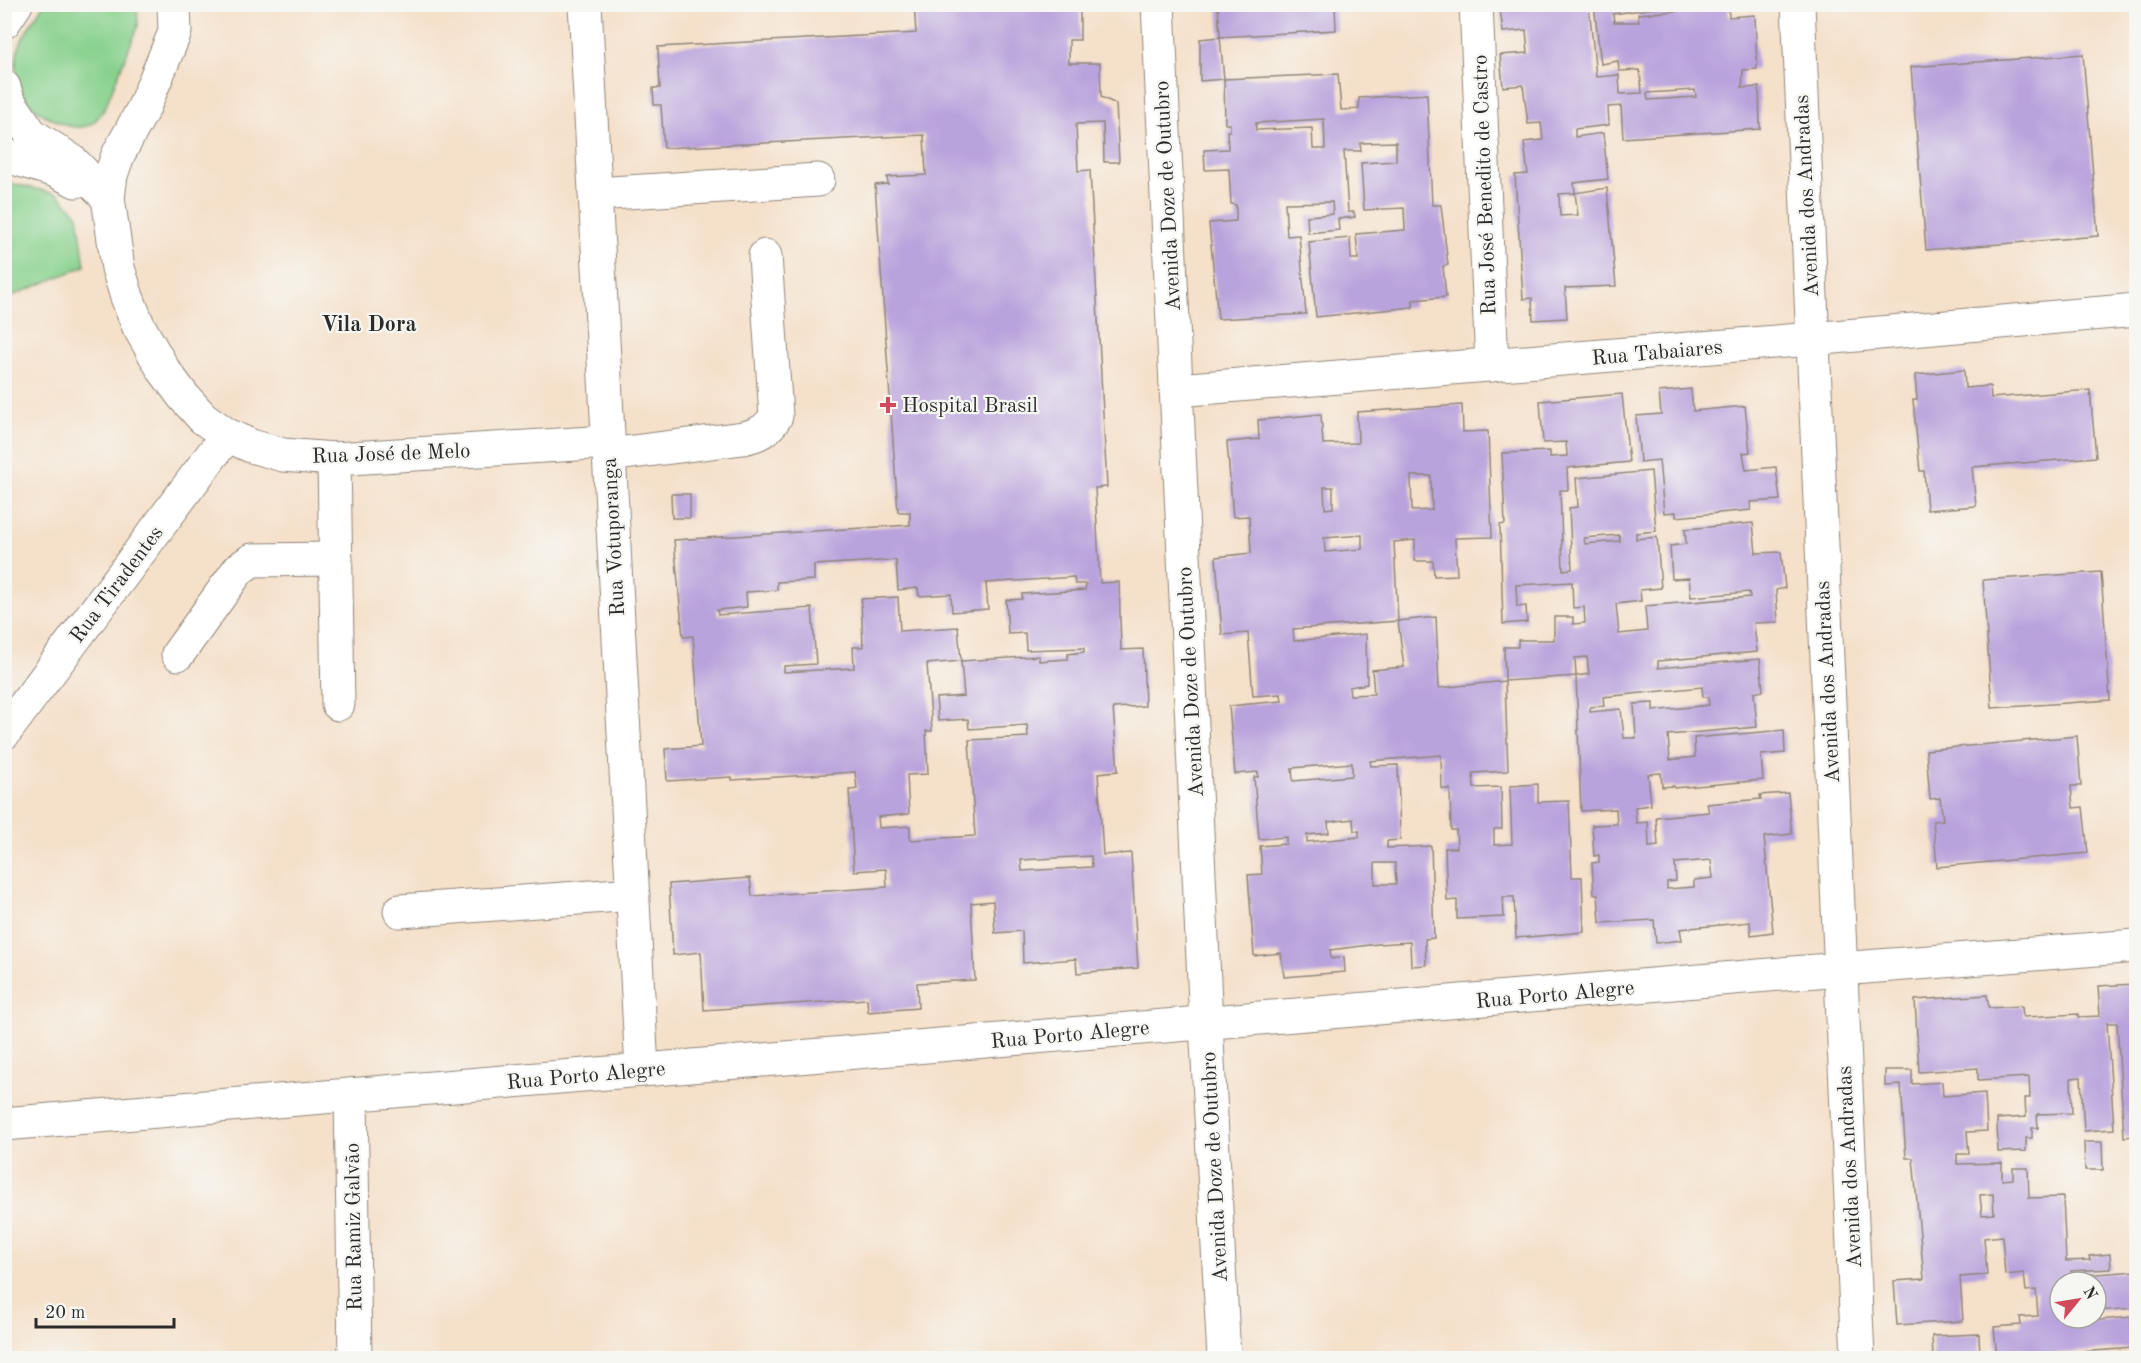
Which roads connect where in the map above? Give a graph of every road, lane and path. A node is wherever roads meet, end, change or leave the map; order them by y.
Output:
1 (16, 4) edge
2 (174, 4) edge
3 (585, 4) edge
4 (1158, 4) edge
5 (1476, 4) edge
6 (1798, 4) edge
7 (4, 22) edge
8 (4, 87) edge
9 (4, 155) edge
10 (818, 180) dead end
11 (595, 194) junction
12 (108, 198) junction
13 (765, 256) dead end
14 (2136, 310) edge
15 (1812, 339) junction
16 (1492, 365) junction
17 (1176, 390) junction
18 (227, 435) junction
19 (609, 448) junction
20 (334, 459) junction
21 (336, 559) junction
22 (178, 654) dead end
23 (338, 704) dead end
24 (4, 733) edge
25 (633, 894) junction
26 (400, 911) dead end
27 (2136, 946) edge
28 (1840, 969) junction
29 (1206, 1023) junction
30 (642, 1070) junction
31 (351, 1095) junction
32 (4, 1124) edge
33 (355, 1359) edge
34 (1224, 1359) edge
35 (1858, 1359) edge

1 - 7 street
2 - 12 street, Rua José de Melo
3 - 11 street, Rua Votuporanga
4 - 17 street, Avenida Doze de Outubro
5 - 16 street, Rua José Benedito de Castro
6 - 15 street, Avenida dos Andradas
8 - 12 street
9 - 12 street
10 - 11 street
11 - 19 street, Rua Votuporanga
12 - 18 street, Rua José de Melo
13 - 19 street, Rua José de Melo
14 - 15 street, Rua Tabaiares
15 - 16 street, Rua Tabaiares
15 - 28 street, Avenida dos Andradas
16 - 17 street, Rua Tabaiares
17 - 29 street, Avenida Doze de Outubro
18 - 20 street, Rua José de Melo
18 - 24 street, Rua Tiradentes
19 - 20 street, Rua José de Melo
19 - 25 street, Rua Votuporanga
20 - 21 street
21 - 22 street
21 - 23 street
25 - 26 street
25 - 30 street, Rua Votuporanga
27 - 28 street, Rua Porto Alegre
28 - 29 street, Rua Porto Alegre
28 - 35 street, Avenida dos Andradas
29 - 30 street, Rua Porto Alegre
29 - 34 street, Avenida Doze de Outubro
30 - 31 street, Rua Porto Alegre
31 - 32 street, Rua Porto Alegre
31 - 33 street, Rua Ramiz Galvão

